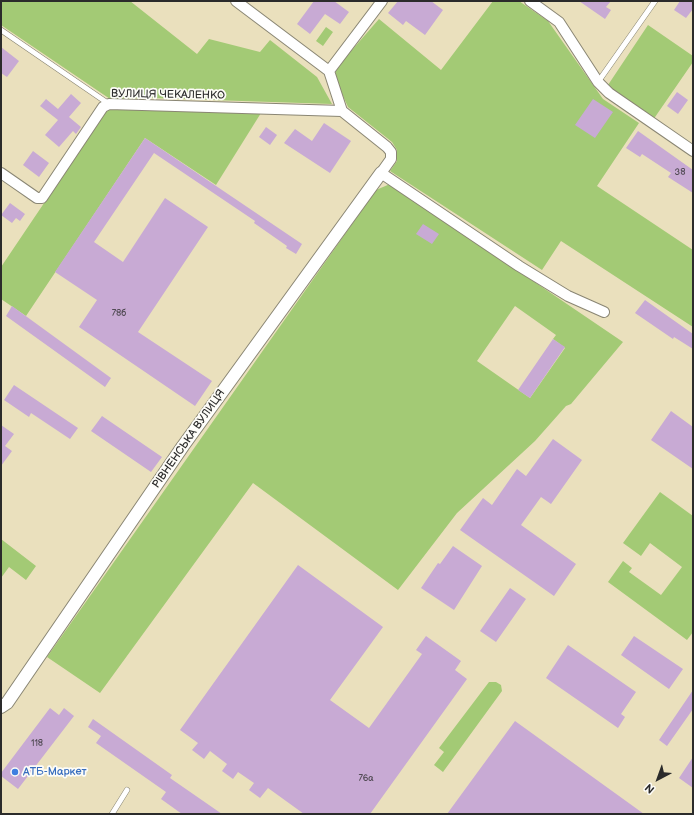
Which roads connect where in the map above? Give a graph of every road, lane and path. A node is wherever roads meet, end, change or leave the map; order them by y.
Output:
1 (236, 1) edge
2 (382, 1) edge
3 (530, 1) edge
4 (656, 1) edge
5 (1, 30) edge
6 (329, 71) junction
7 (598, 82) junction
8 (108, 104) junction
9 (342, 111) junction
10 (693, 151) edge
11 (1, 173) edge
12 (381, 173) junction
13 (604, 312) dead end
14 (1, 707) edge
15 (127, 790) dead end
16 (112, 814) edge

1 - 6 street
2 - 6 street
3 - 7 street
4 - 7 lane
5 - 8 lane
6 - 9 street
7 - 10 street
8 - 9 street, ВУЛИЦЯ ЧЕКАЛЕНКО
8 - 11 street, ВУЛИЦЯ ЧЕКАЛЕНКО
9 - 12 street
12 - 13 street
12 - 14 street, РІВНЕНСЬКА ВУЛИЦЯ
15 - 16 lane

